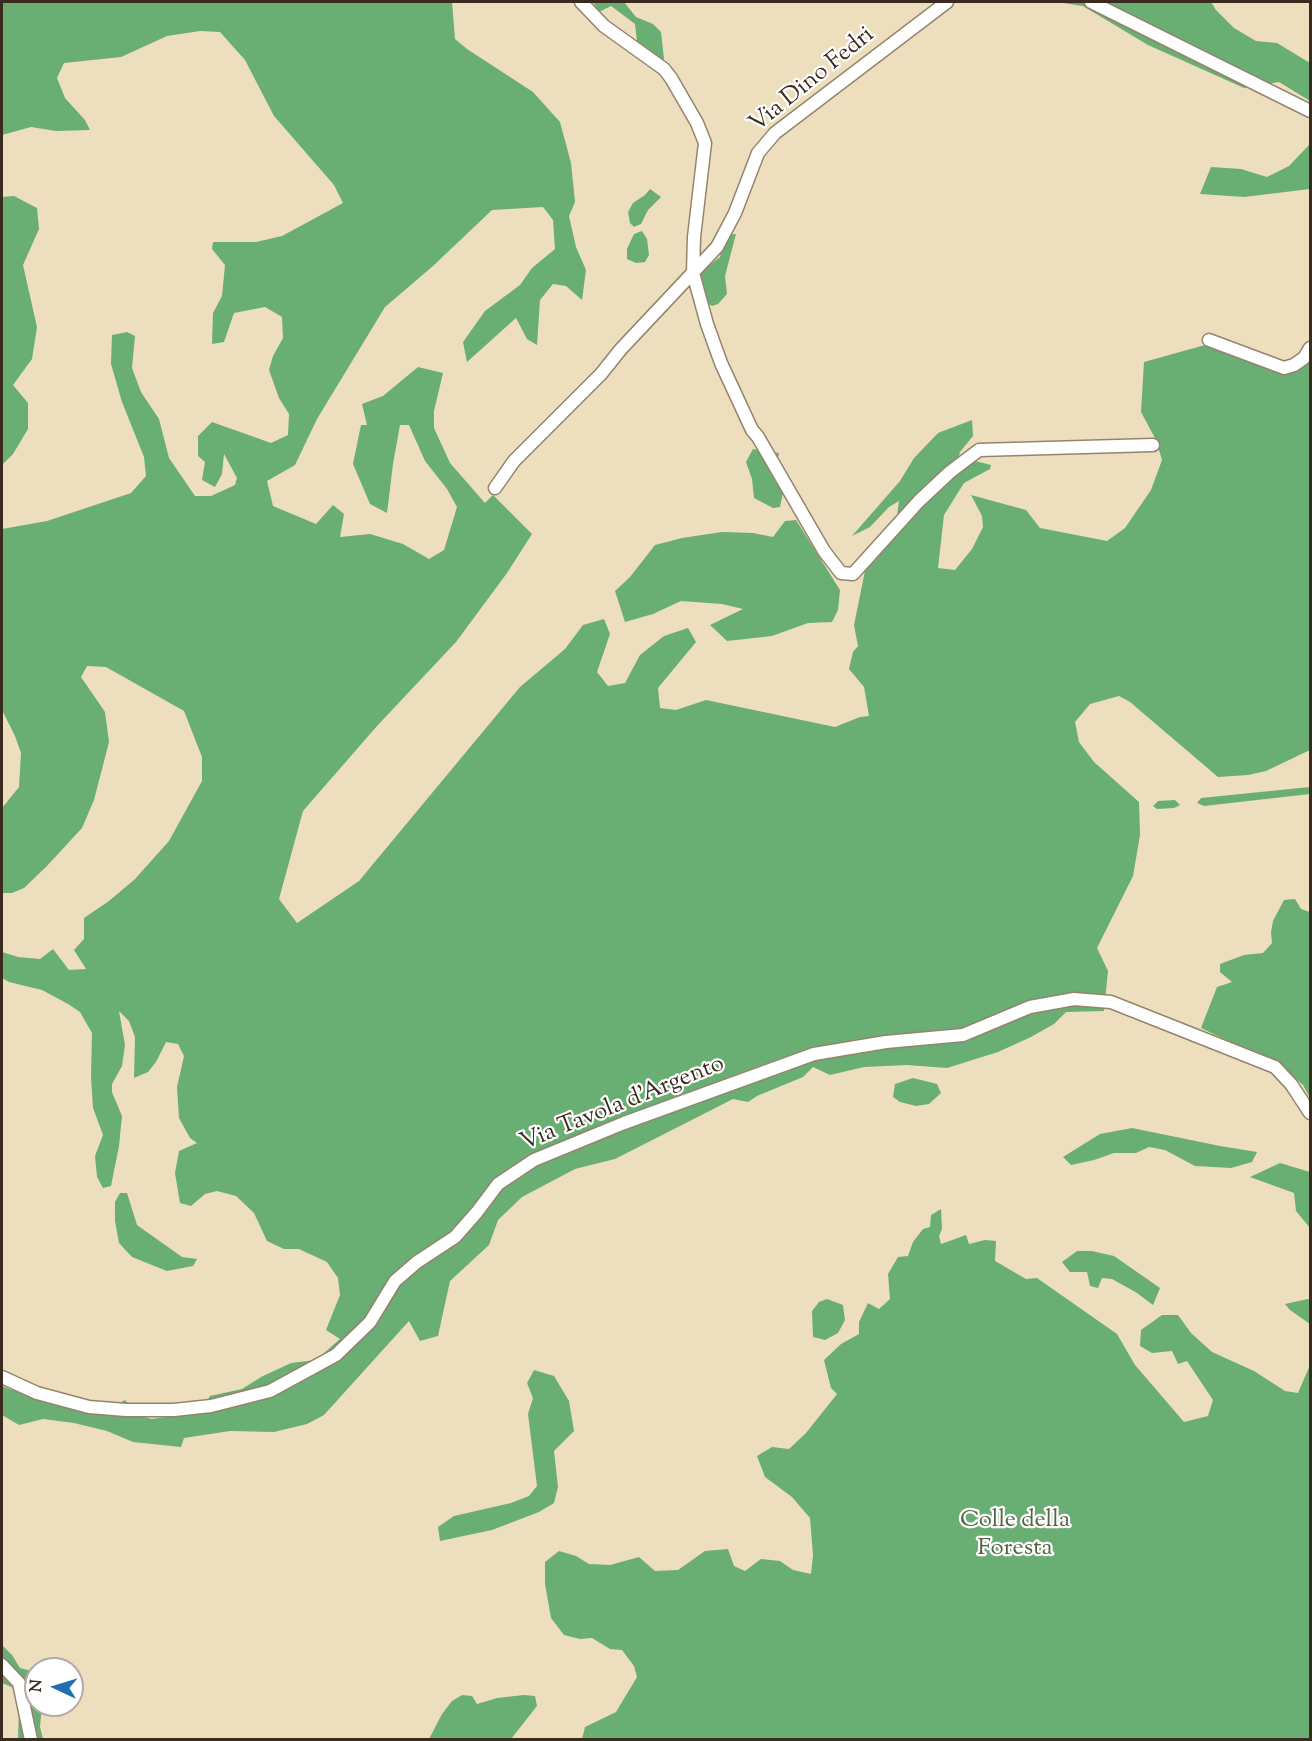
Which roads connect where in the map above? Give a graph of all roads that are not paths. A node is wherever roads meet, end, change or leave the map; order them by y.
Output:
1 (581, 2) edge
2 (946, 2) edge
3 (1091, 2) edge
4 (1311, 111) edge
5 (693, 273) junction
6 (1209, 340) dead end
7 (1311, 348) edge
8 (1153, 445) dead end
9 (495, 488) dead end
10 (1311, 1113) edge
11 (2, 1377) edge
12 (2, 1665) edge
13 (31, 1740) edge

1 - 5 street
2 - 5 street, Via Dino Fedri
3 - 4 street
5 - 8 street
5 - 9 street, Via Dino Fedri
6 - 7 street
10 - 11 street, Via Tavola d'Argento
12 - 13 street

